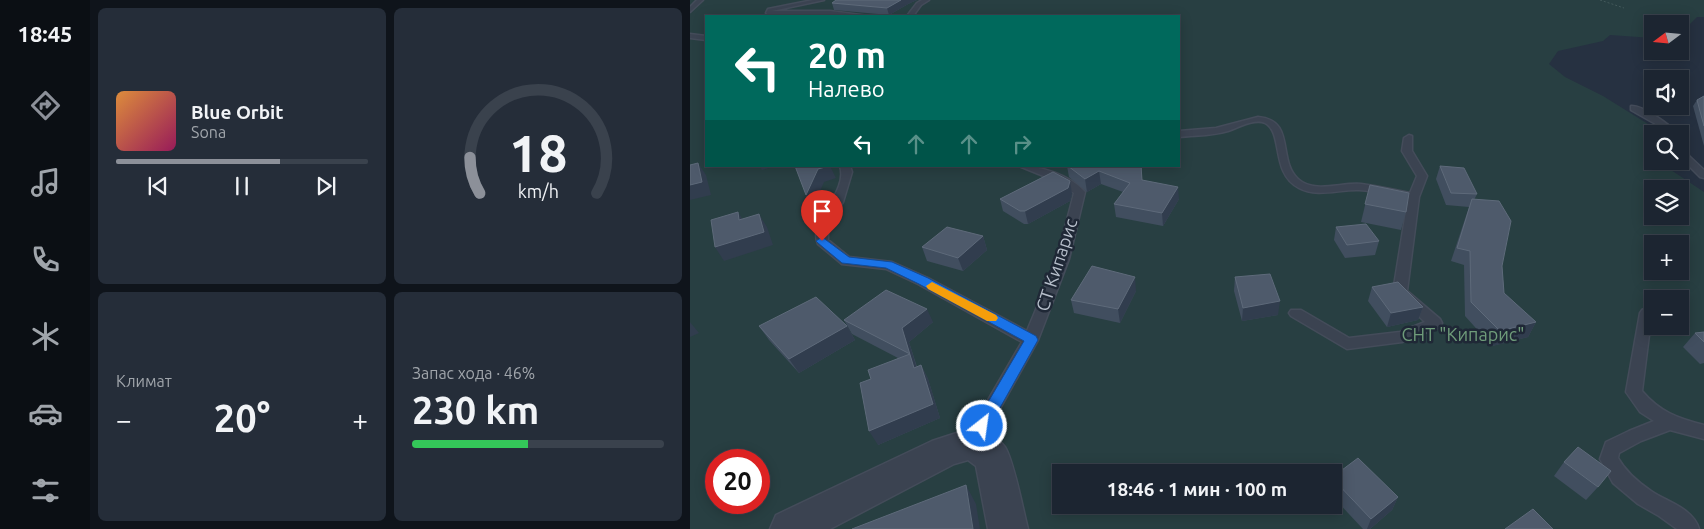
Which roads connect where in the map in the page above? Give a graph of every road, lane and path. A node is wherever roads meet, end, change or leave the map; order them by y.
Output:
1 (700, 0) edge
2 (822, 0) edge
3 (926, 0) edge
4 (1600, 0) edge
5 (1624, 8) dead end
6 (690, 10) edge
7 (853, 15) edge
8 (911, 15) edge
9 (690, 36) edge
10 (705, 38) edge
11 (1634, 108) dead end
12 (1664, 125) edge
13 (1180, 134) edge
14 (1410, 138) dead end
15 (1689, 160) edge
16 (845, 167) edge
17 (1027, 167) edge
18 (1704, 175) edge
19 (1414, 197) junction
20 (1296, 313) dead end
21 (1644, 331) edge
22 (1031, 340) junction
23 (1670, 423) junction
24 (1704, 432) edge
25 (972, 443) junction
26 (790, 529) edge
27 (1008, 529) edge
28 (1689, 529) edge

1 - 6 lane
2 - 7 lane
3 - 8 lane
4 - 5 path
9 - 10 lane
11 - 12 lane
13 - 19 lane
14 - 19 lane
15 - 18 lane
16 - 22 lane
17 - 22 lane, СТ Кипарис
19 - 20 lane
21 - 23 lane
22 - 25 lane, СТ Кипарис
23 - 24 lane
23 - 28 lane
25 - 26 street
25 - 27 street

